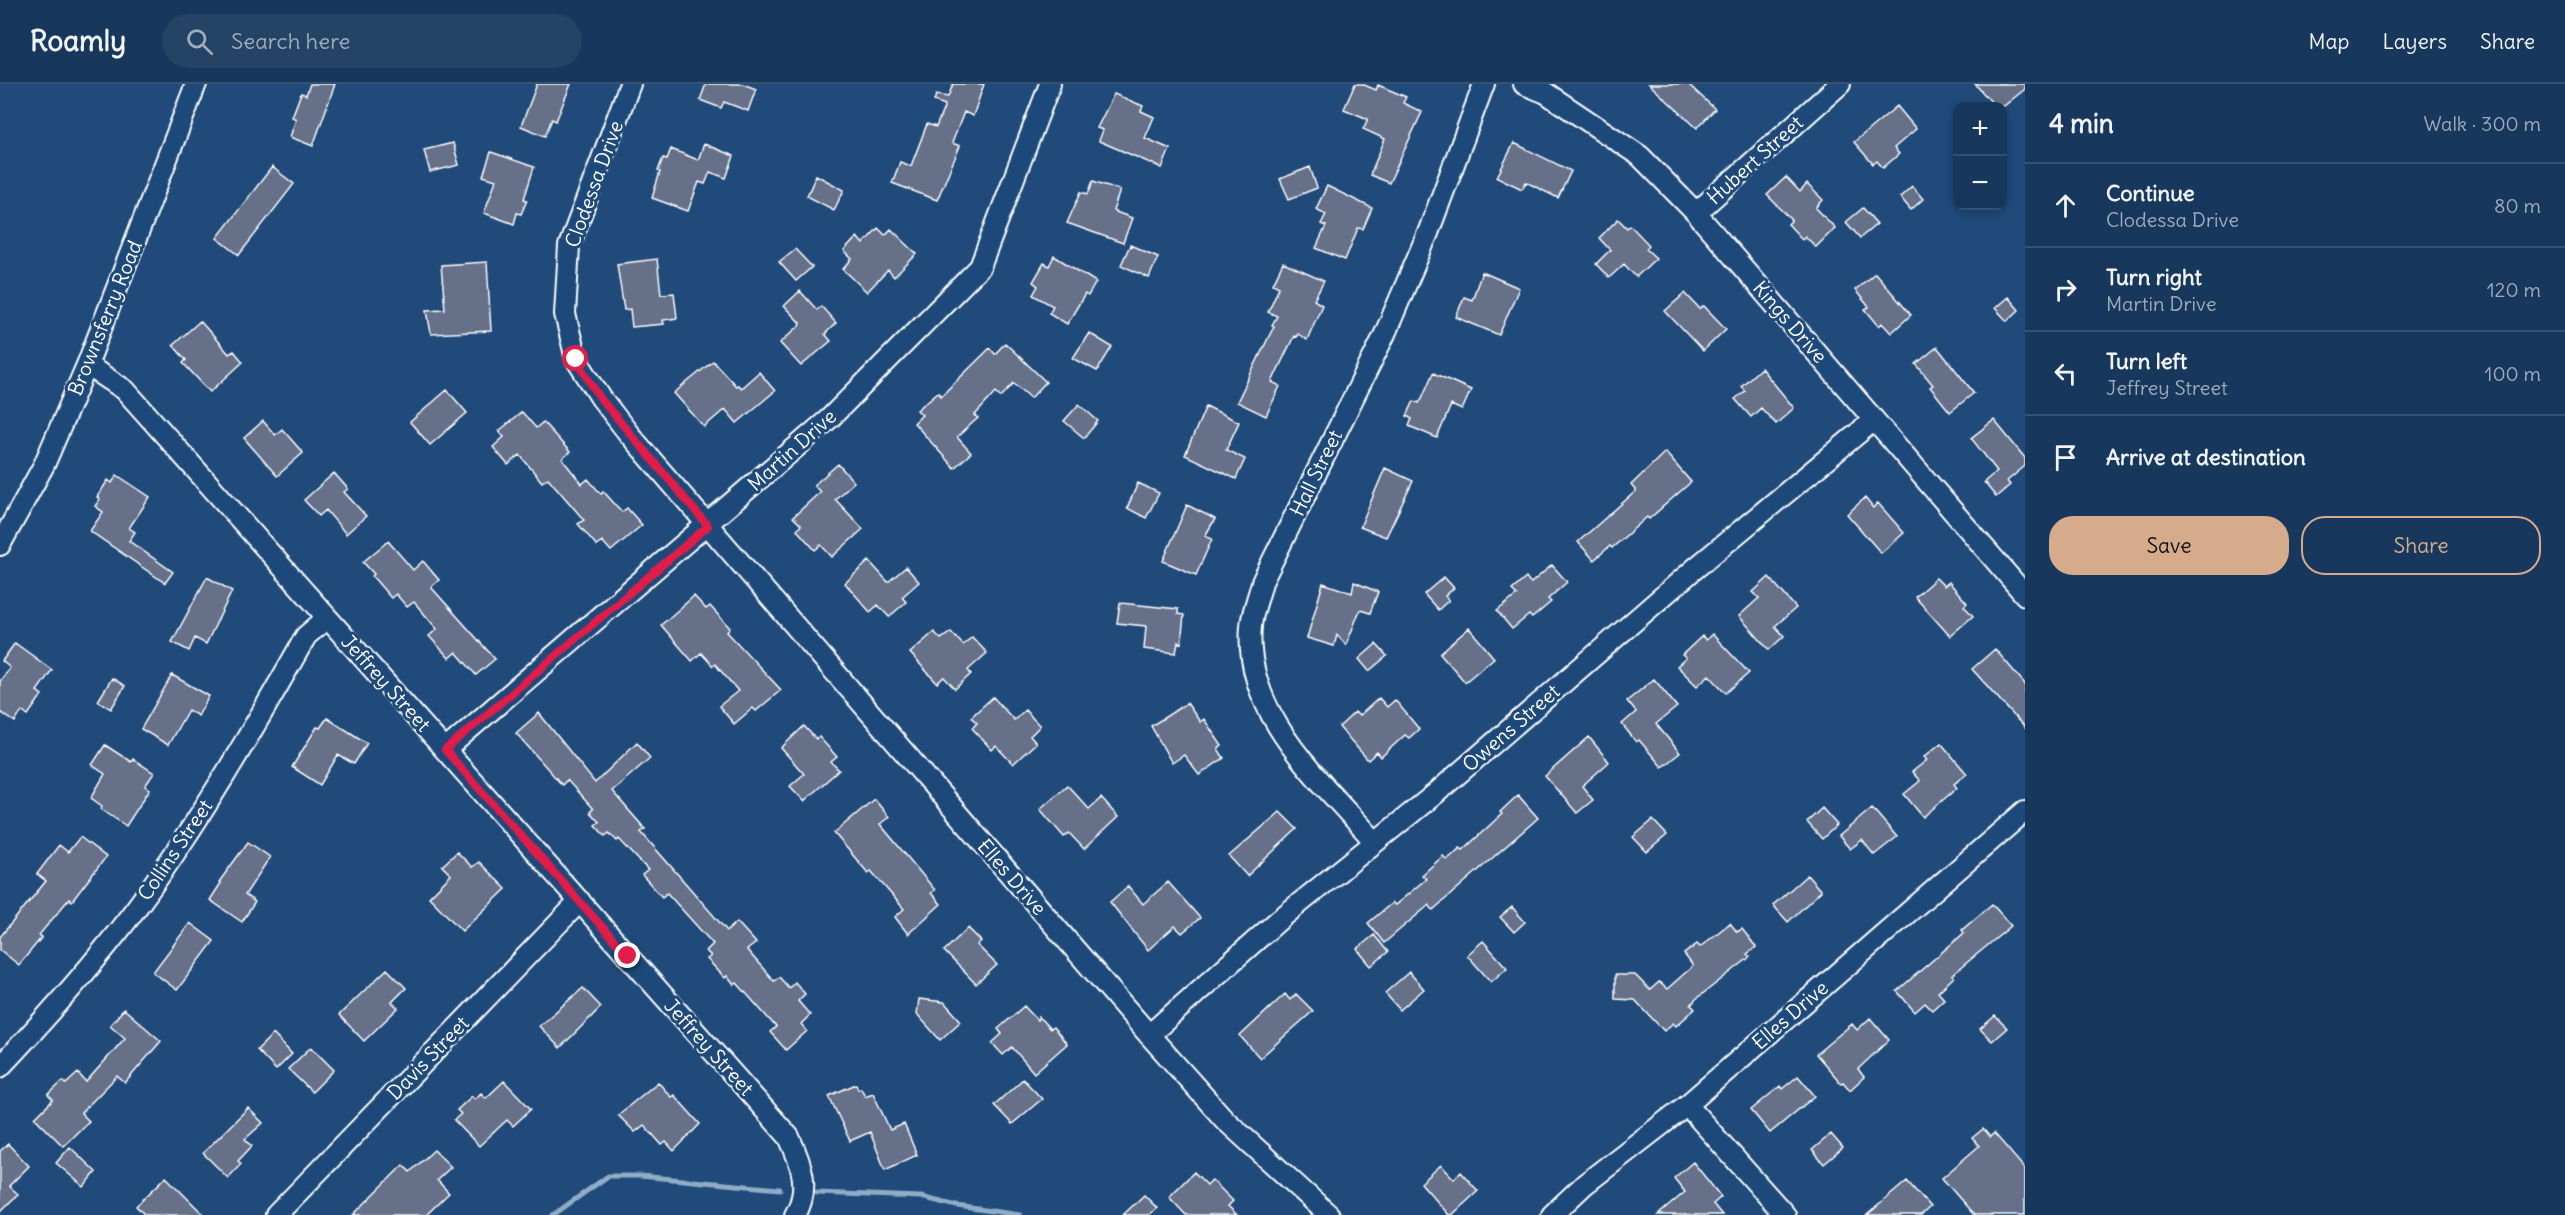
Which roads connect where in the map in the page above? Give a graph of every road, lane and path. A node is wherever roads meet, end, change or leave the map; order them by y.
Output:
1 (196, 84) edge
2 (630, 84) edge
3 (1050, 84) edge
4 (1484, 84) edge
5 (1524, 84) edge
6 (1840, 84) edge
7 (1696, 213) junction
8 (87, 365) junction
9 (1874, 420) junction
10 (708, 526) junction
11 (0, 545) edge
12 (2025, 595) edge
13 (327, 618) junction
14 (445, 750) junction
15 (2025, 811) edge
16 (1375, 842) junction
17 (580, 902) junction
18 (1149, 1035) junction
19 (0, 1067) edge
20 (1687, 1105) junction
21 (276, 1215) edge
22 (795, 1215) edge
23 (1329, 1215) edge
24 (1552, 1215) edge
25 (1785, 1215) edge

1 - 8 street, Brownsferry Road
2 - 10 street, Clodessa Drive
3 - 10 street, Martin Drive
4 - 16 street, Hall Street
5 - 7 street, Kings Drive
6 - 7 street, Hubert Street
7 - 9 street, Kings Drive
8 - 11 street, Brownsferry Road
8 - 13 street, Jeffrey Street
9 - 12 street, Kings Drive
9 - 16 street, Owens Street
10 - 14 street, Martin Drive
10 - 18 street, Elles Drive
13 - 14 street, Jeffrey Street
13 - 19 street, Collins Street
14 - 17 street, Jeffrey Street
15 - 20 street, Elles Drive
16 - 18 street, Owens Street
17 - 21 street, Davis Street
17 - 22 street, Jeffrey Street
18 - 23 street, Elles Drive
20 - 24 street, Elles Drive
20 - 25 street

